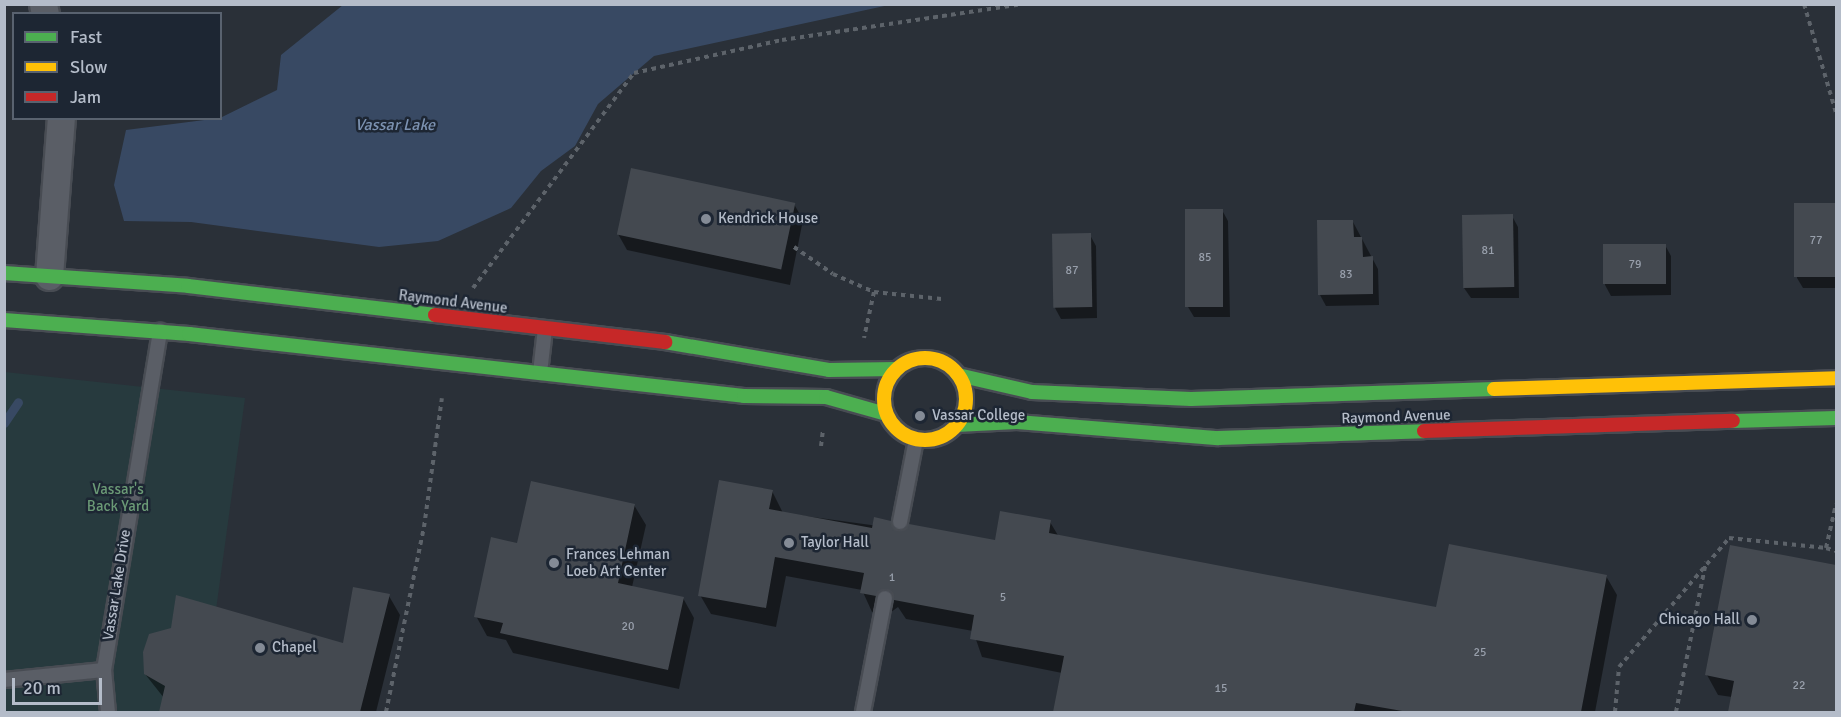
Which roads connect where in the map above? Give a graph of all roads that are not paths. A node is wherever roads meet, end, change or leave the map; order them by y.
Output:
1 (61, 120) edge
2 (4, 273) edge
3 (49, 276) junction
4 (4, 320) edge
5 (544, 329) junction
6 (160, 331) junction
7 (897, 369) junction
8 (540, 373) junction
9 (958, 375) junction
10 (1836, 378) edge
11 (886, 414) junction
12 (1836, 418) edge
13 (956, 425) junction
14 (916, 440) junction
15 (900, 522) dead end
16 (885, 598) dead end
17 (104, 670) junction
18 (4, 680) edge
19 (108, 712) edge
20 (863, 712) edge

1 - 3 street
2 - 3 main road, Raymond Avenue
3 - 5 main road, Raymond Avenue
4 - 6 main road
5 - 7 main road, Raymond Avenue
5 - 8 lane
6 - 8 main road
6 - 17 lane, Vassar Lake Drive
7 - 9 main road, Raymond Avenue
7 - 11 main road
8 - 11 main road
9 - 10 main road, Raymond Avenue
9 - 13 main road
11 - 14 main road
12 - 13 main road, Raymond Avenue
13 - 14 main road, Raymond Avenue
14 - 15 lane
16 - 20 lane
17 - 18 lane
17 - 19 lane, Vassar Lake Drive

